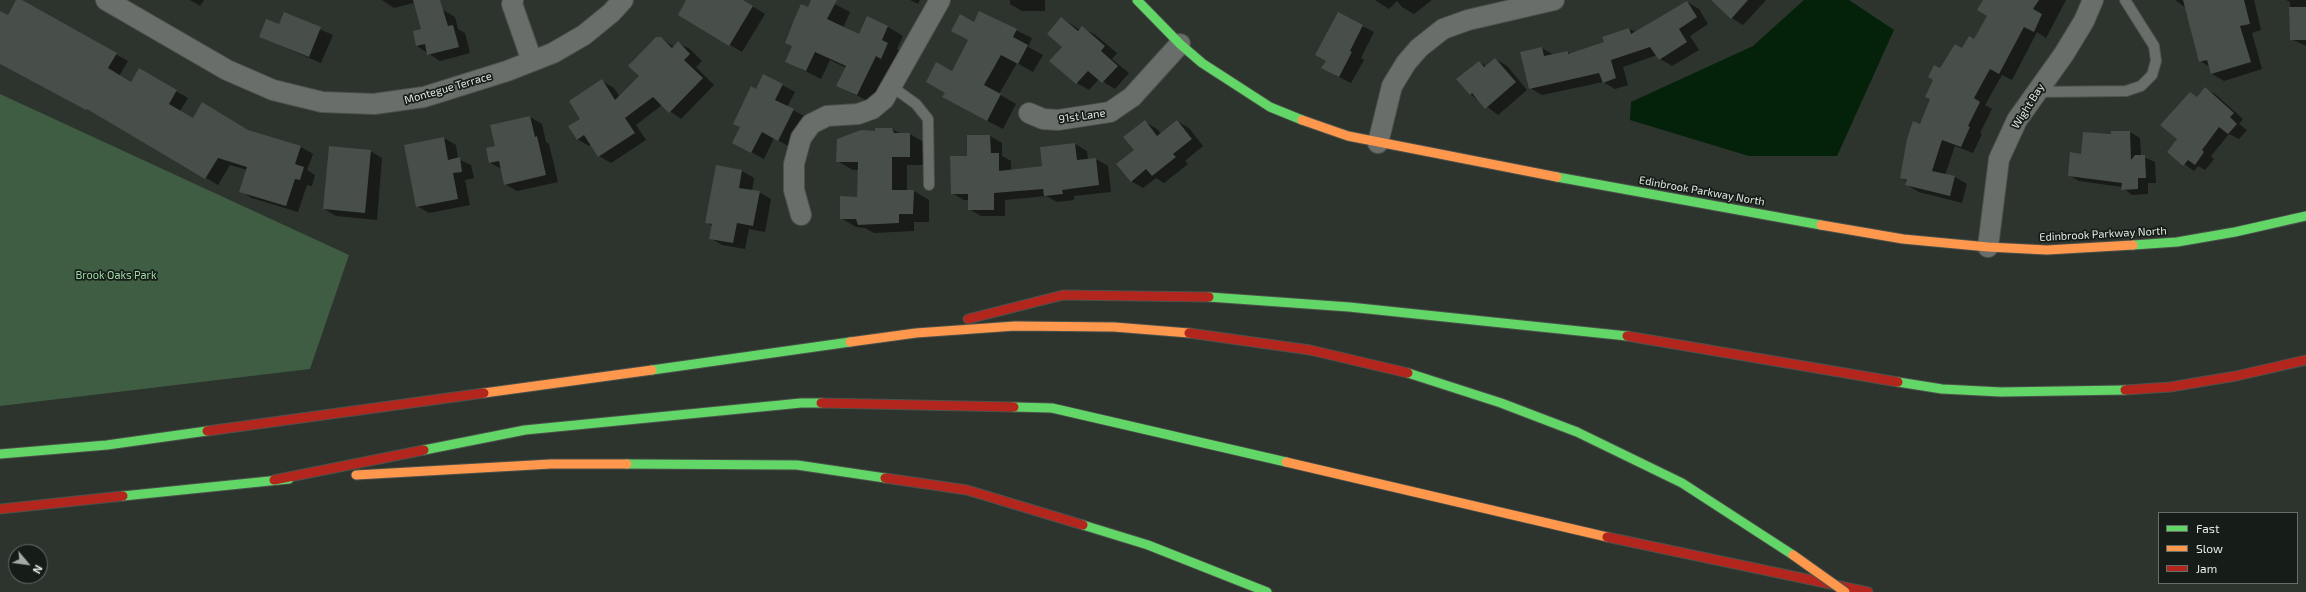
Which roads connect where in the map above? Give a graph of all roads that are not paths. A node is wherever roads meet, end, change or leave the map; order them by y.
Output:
1 (106, 0) edge
2 (623, 0) edge
3 (940, 0) edge
4 (1137, 0) edge
5 (1554, 0) edge
6 (2093, 0) edge
7 (2125, 0) edge
8 (509, 1) edge
9 (1180, 44) junction
10 (532, 61) junction
11 (891, 86) junction
12 (2036, 92) junction
13 (1029, 113) dead end
14 (1378, 143) junction
15 (929, 185) dead end
16 (801, 215) dead end
17 (2306, 216) edge
18 (1988, 247) junction
19 (916, 333) junction
20 (2306, 360) edge
21 (0, 454) edge
22 (274, 480) junction
23 (0, 509) edge
24 (1267, 592) edge
25 (1845, 592) edge
26 (1868, 592) edge

1 - 10 street, Montegue Terrace
2 - 10 street, Montegue Terrace
3 - 11 street
4 - 9 main road, Edinbrook Parkway North
5 - 14 street
6 - 12 street, Wight Bay
7 - 12 lane
8 - 10 street
9 - 13 street, 91st Lane
9 - 14 main road, Edinbrook Parkway North
11 - 15 lane
11 - 16 street
12 - 18 street, Wight Bay
14 - 18 main road, Edinbrook Parkway North
17 - 18 main road, Edinbrook Parkway North
19 - 20 main road
19 - 21 main road
19 - 25 main road, bridge
22 - 23 main road
22 - 24 main road
22 - 26 main road

